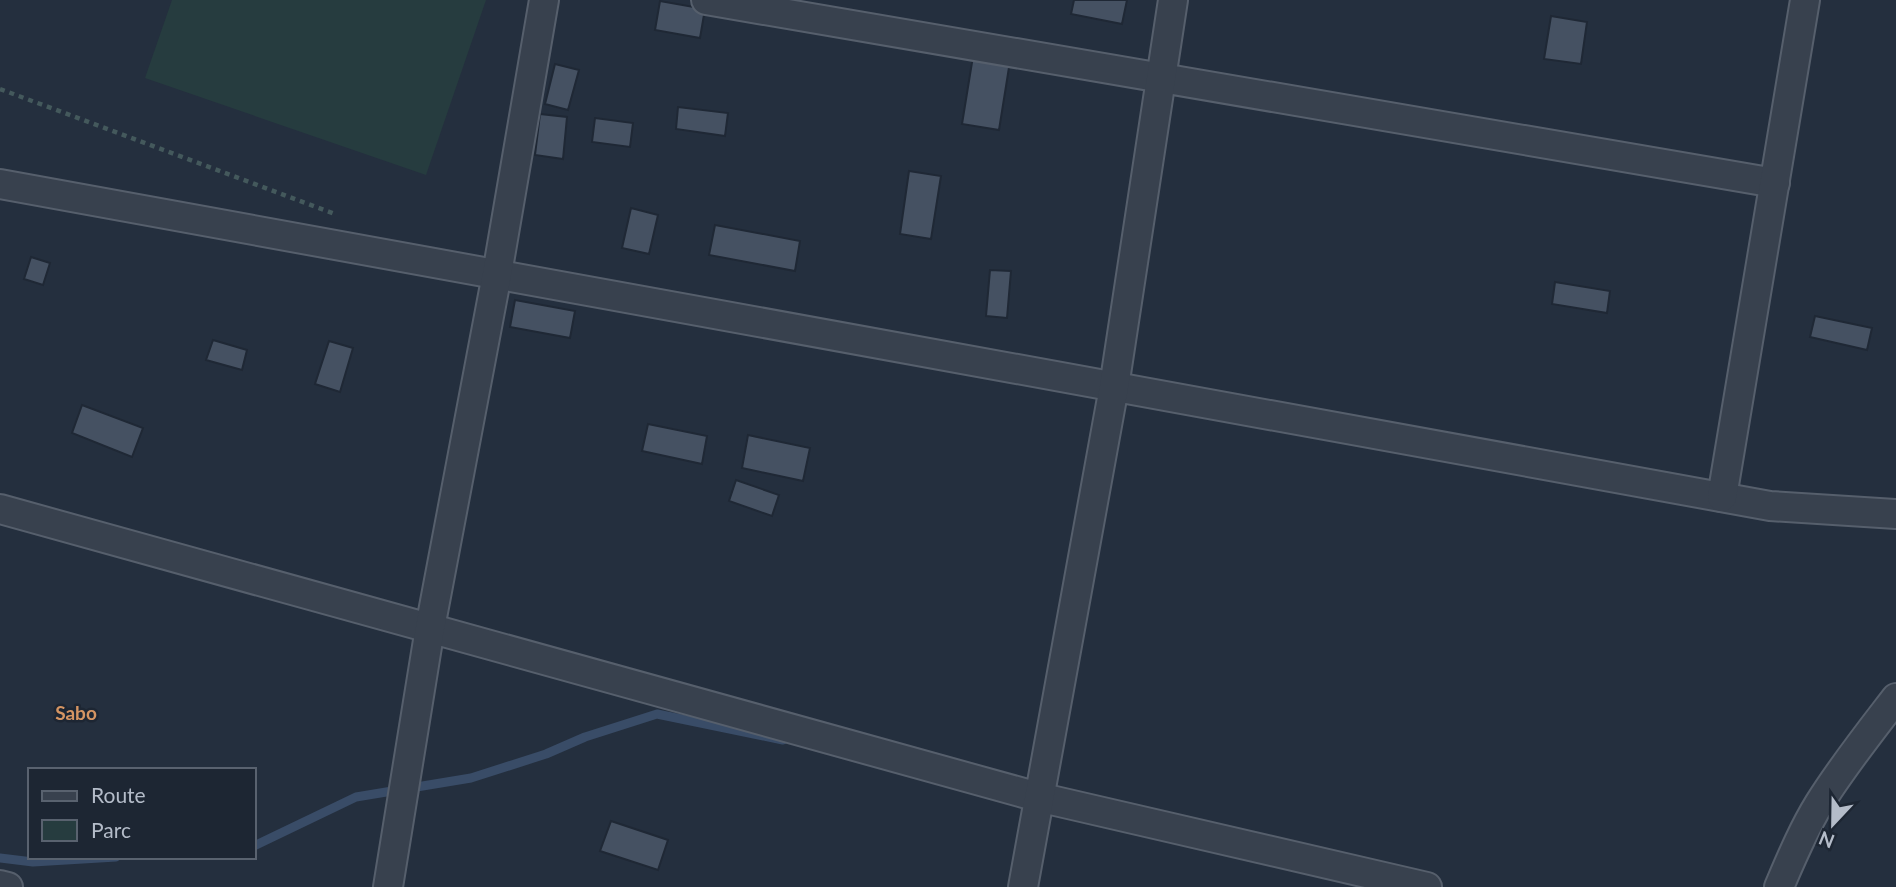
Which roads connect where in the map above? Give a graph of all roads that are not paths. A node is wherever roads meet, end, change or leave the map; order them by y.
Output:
1 (544, 0) edge
2 (706, 0) edge
3 (1173, 0) edge
4 (1805, 0) edge
5 (1159, 78) junction
6 (1775, 183) junction
7 (0, 184) edge
8 (497, 274) junction
9 (1114, 387) junction
10 (1722, 497) junction
11 (0, 509) edge
12 (1896, 514) edge
13 (430, 628) junction
14 (1896, 698) edge
15 (1038, 797) junction
16 (0, 886) edge
17 (8, 887) edge
18 (388, 887) edge
19 (1023, 887) edge
20 (1427, 887) edge
21 (1779, 887) edge

1 - 8 street
2 - 5 street
3 - 5 street
4 - 6 street
5 - 6 street
5 - 9 street
6 - 10 street
7 - 8 street
8 - 9 street
8 - 13 street
9 - 10 street
9 - 15 street
10 - 12 street
11 - 13 street
13 - 15 street
13 - 18 street
14 - 21 street
15 - 19 street
15 - 20 street
16 - 17 street

